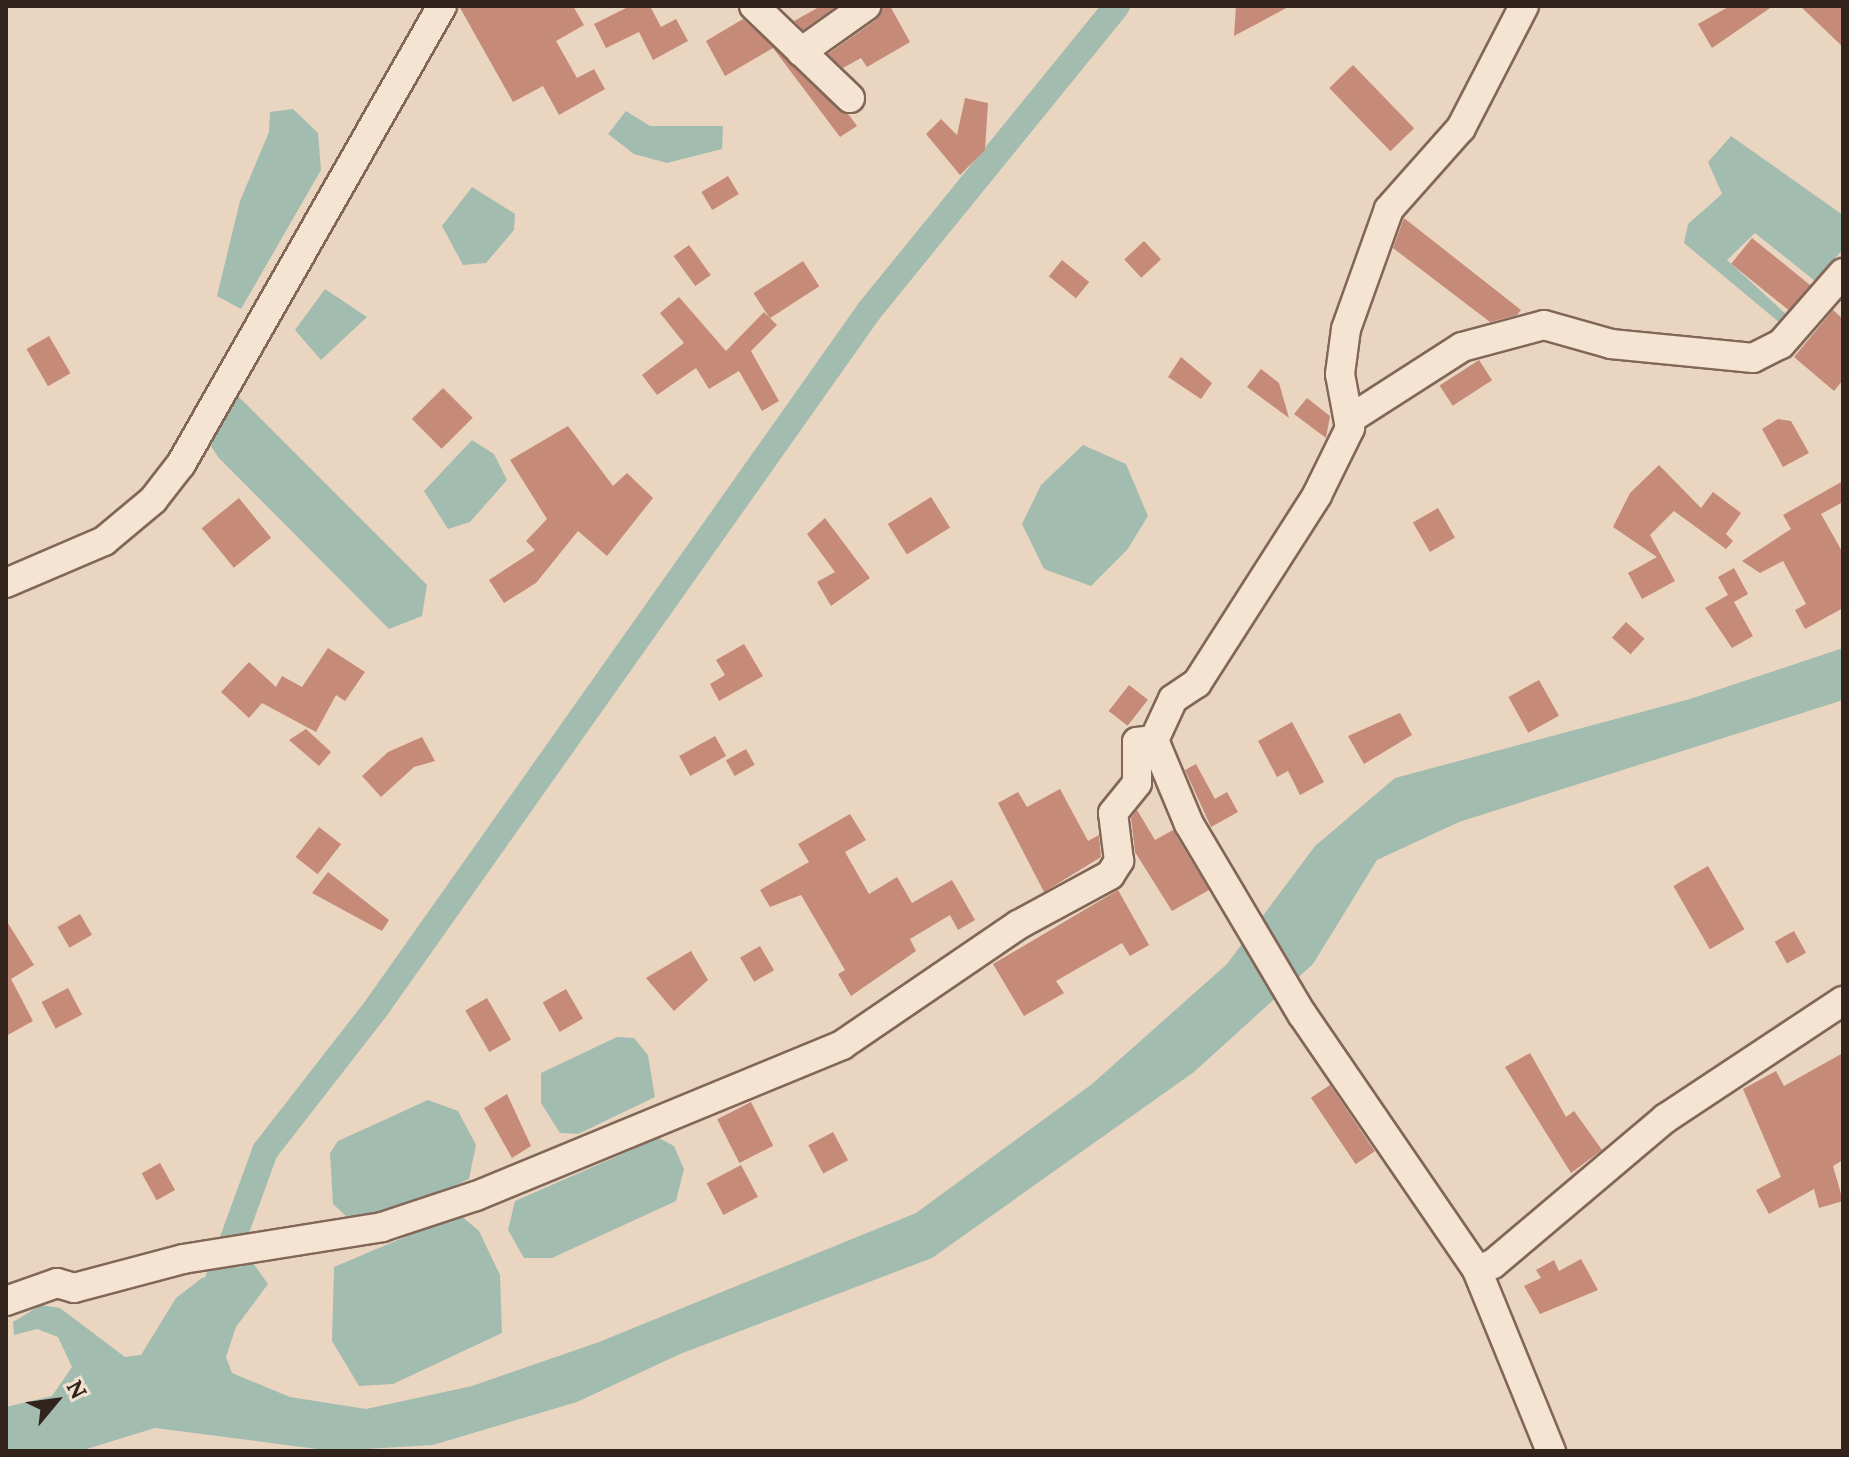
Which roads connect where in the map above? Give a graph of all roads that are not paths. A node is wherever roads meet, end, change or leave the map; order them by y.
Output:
1 (442, 6) edge
2 (754, 6) edge
3 (866, 6) edge
4 (1524, 6) edge
5 (801, 52) junction
6 (850, 98) dead end
7 (1843, 273) edge
8 (1350, 419) junction
9 (6, 583) edge
10 (1154, 740) junction
11 (1843, 1001) edge
12 (1477, 1270) junction
13 (6, 1301) edge
14 (1551, 1451) edge

1 - 9 street
2 - 5 street
3 - 5 street
4 - 8 street
5 - 6 street
7 - 8 street
8 - 10 street
10 - 12 street
10 - 13 street
11 - 12 street
12 - 14 street

